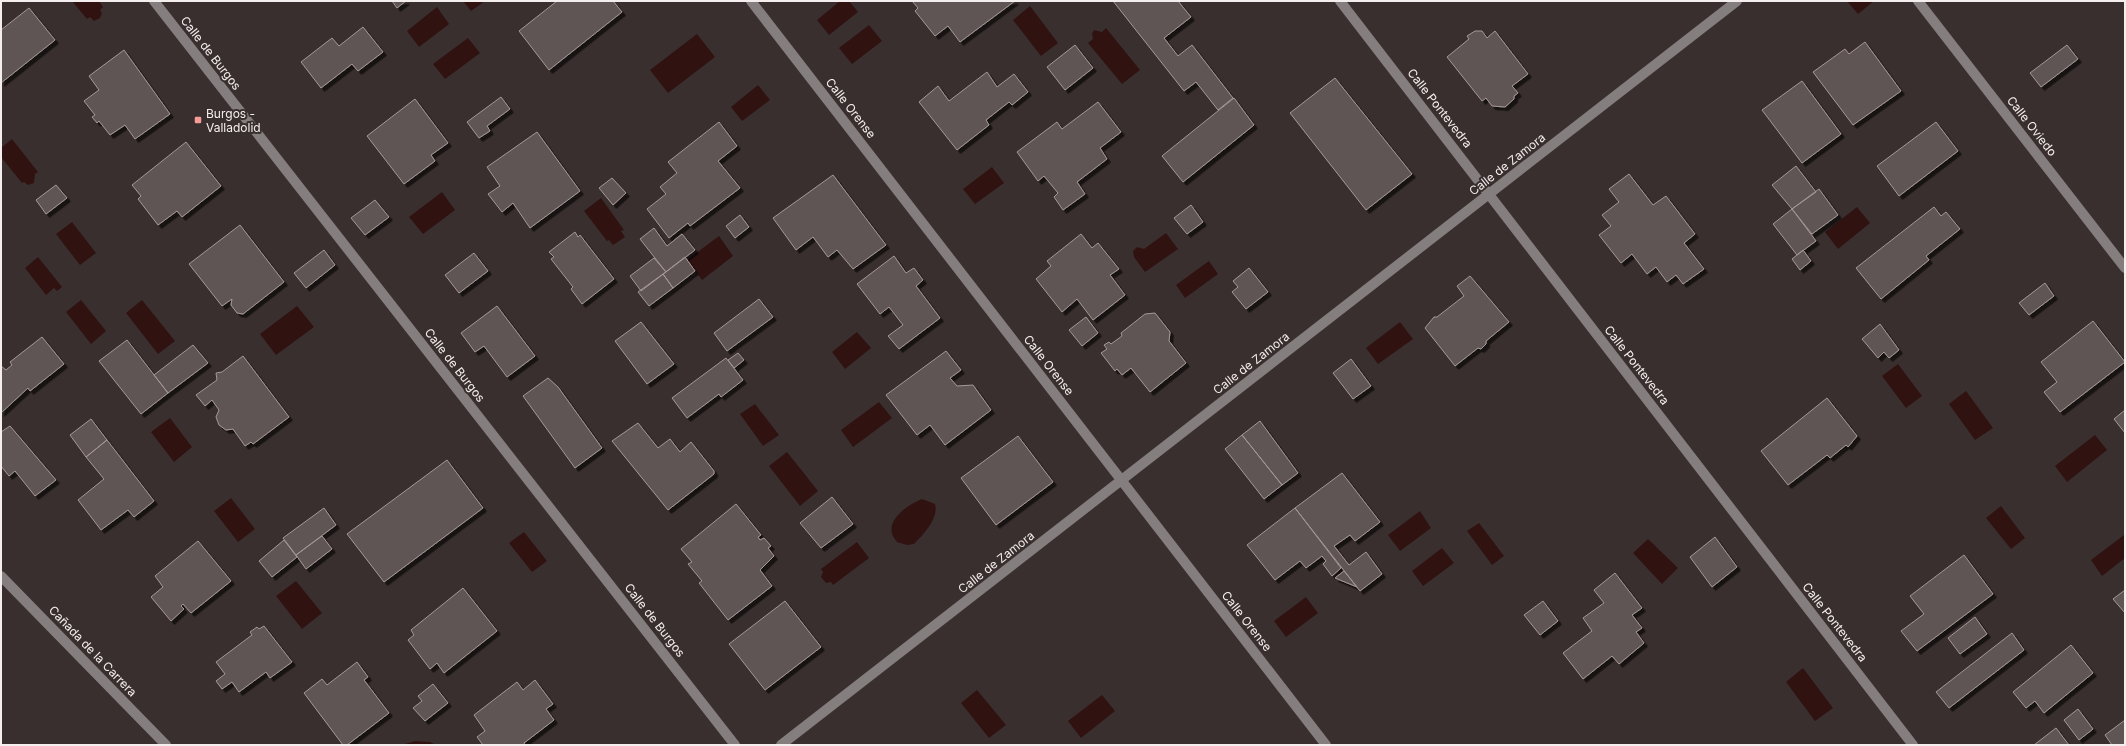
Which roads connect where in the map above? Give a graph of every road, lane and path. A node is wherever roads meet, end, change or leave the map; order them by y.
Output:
1 (154, 1) edge
2 (751, 1) edge
3 (1340, 1) edge
4 (1737, 1) edge
5 (1918, 1) edge
6 (1489, 194) junction
7 (2125, 268) edge
8 (1123, 480) junction
9 (1, 576) edge
10 (166, 745) edge
11 (735, 745) edge
12 (781, 745) edge
13 (1326, 745) edge
14 (1913, 745) edge

1 - 11 street, Calle de Burgos
2 - 8 street, Calle Orense
3 - 6 street, Calle Pontevedra
4 - 6 street, Calle de Zamora
5 - 7 street, Calle Oviedo
6 - 8 street, Calle de Zamora
6 - 14 street, Calle Pontevedra
8 - 12 street, Calle de Zamora
8 - 13 street, Calle Orense
9 - 10 street, Cañada de la Carrera

